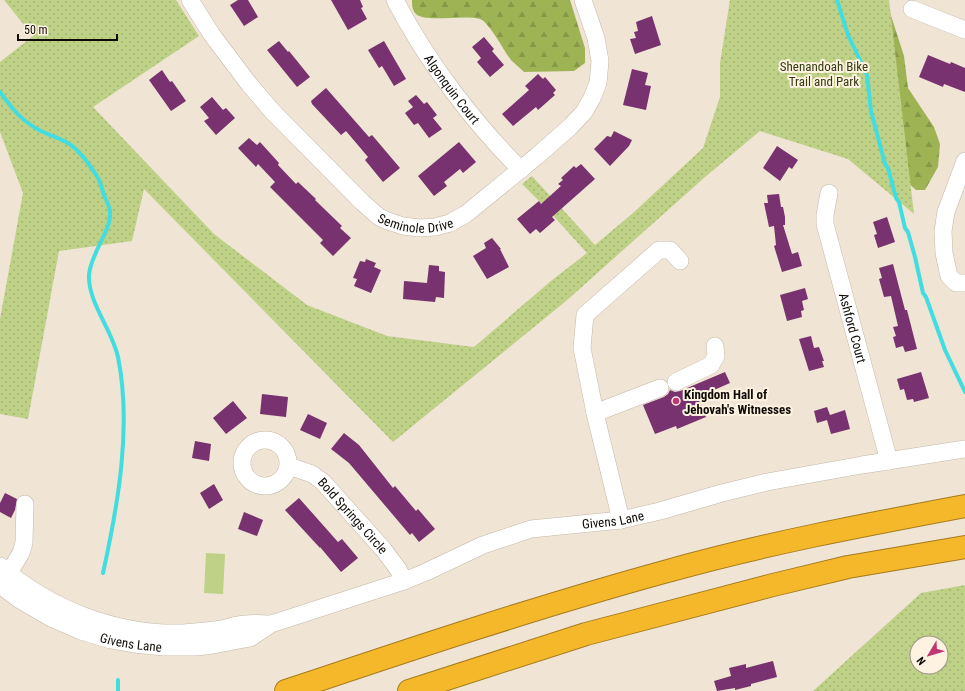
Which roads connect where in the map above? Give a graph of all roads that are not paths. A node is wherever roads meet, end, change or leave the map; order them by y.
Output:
1 (190, 0) edge
2 (395, 0) edge
3 (583, 0) edge
4 (912, 9) dead end
5 (965, 30) edge
6 (965, 161) edge
7 (520, 170) junction
8 (829, 194) dead end
9 (680, 260) dead end
10 (965, 283) edge
11 (715, 346) dead end
12 (676, 382) dead end
13 (654, 390) dead end
14 (595, 413) junction
15 (965, 450) edge
16 (889, 461) junction
17 (289, 466) dead end
18 (25, 504) dead end
19 (965, 506) edge
20 (621, 520) junction
21 (965, 547) edge
22 (3, 575) edge
23 (404, 581) junction
24 (286, 691) edge
25 (409, 691) edge

1 - 7 street, Seminole Drive
2 - 7 street, Algonquin Court
3 - 7 street, Seminole Drive
4 - 5 street
6 - 10 street
8 - 16 street, Ashford Court
9 - 14 street
11 - 12 street
13 - 14 street
14 - 20 street
15 - 16 street, Givens Lane
16 - 20 street, Givens Lane
17 - 23 street, Bold Springs Circle
18 - 22 street
19 - 24 highway
20 - 23 street, Givens Lane
21 - 25 highway
22 - 23 street, Givens Lane

